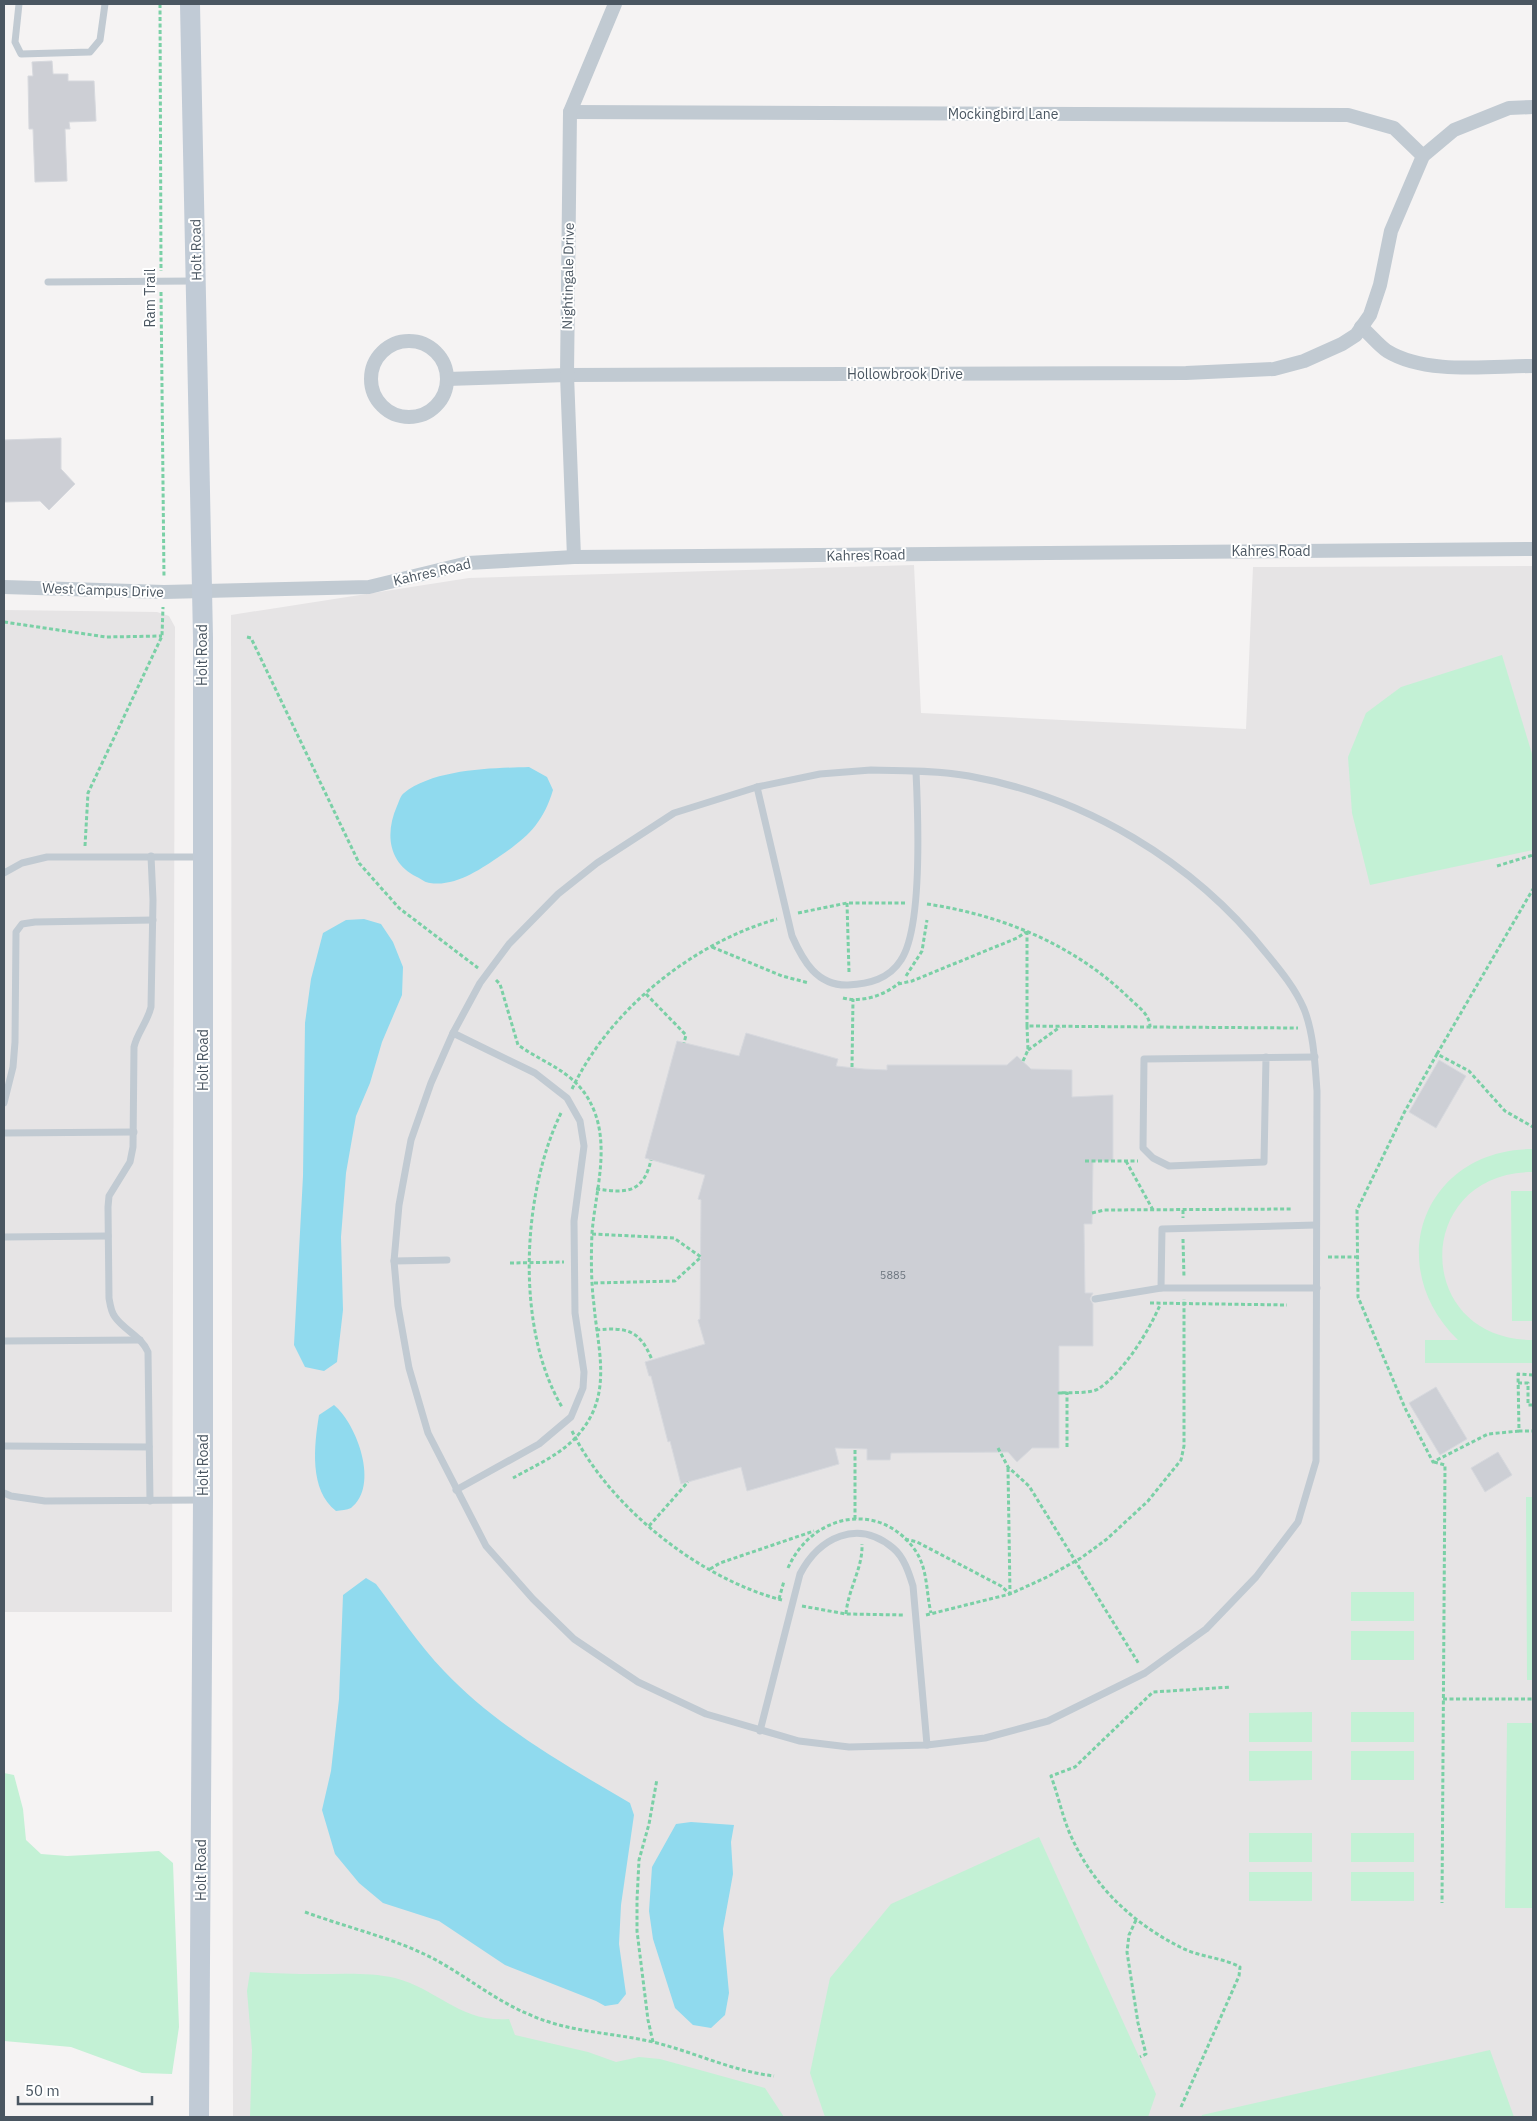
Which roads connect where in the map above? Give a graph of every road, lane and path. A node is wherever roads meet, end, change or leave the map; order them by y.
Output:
1 (19, 4) edge
2 (105, 4) edge
3 (160, 4) edge
4 (190, 4) edge
5 (615, 4) edge
6 (1533, 107) edge
7 (570, 112) junction
8 (1423, 156) junction
9 (161, 280) junction
10 (197, 281) junction
11 (48, 282) dead end
12 (1359, 331) junction
13 (1533, 366) edge
14 (567, 375) junction
15 (447, 379) junction
16 (1533, 549) edge
17 (574, 557) junction
18 (6, 588) edge
19 (164, 592) junction
20 (202, 592) junction
21 (4, 622) edge
22 (249, 633) dead end
23 (162, 636) junction
24 (251, 638) dead end
25 (916, 772) junction
26 (757, 787) junction
27 (1533, 855) edge
28 (151, 856) junction
29 (85, 857) junction
30 (202, 857) junction
31 (1497, 866) dead end
32 (4, 873) edge
33 (1533, 889) edge
34 (847, 903) junction
35 (914, 904) junction
36 (928, 905) junction
37 (787, 916) junction
38 (153, 920) junction
39 (776, 920) junction
40 (779, 928) dead end
41 (1027, 931) junction
42 (711, 947) junction
43 (849, 972) dead end
44 (800, 976) dead end
45 (897, 985) junction
46 (646, 994) junction
47 (840, 998) dead end
48 (852, 999) junction
49 (1027, 1026) junction
50 (1061, 1026) junction
51 (1150, 1027) junction
52 (1308, 1027) junction
53 (453, 1033) junction
54 (684, 1042) dead end
55 (1028, 1050) junction
56 (1437, 1054) junction
57 (1266, 1057) junction
58 (1315, 1057) junction
59 (1023, 1061) dead end
60 (852, 1067) dead end
61 (568, 1098) junction
62 (4, 1103) edge
63 (1533, 1127) edge
64 (134, 1132) junction
65 (4, 1133) edge
66 (651, 1160) dead end
67 (1085, 1161) dead end
68 (1126, 1161) junction
69 (1138, 1161) dead end
70 (596, 1189) dead end
71 (1293, 1209) dead end
72 (1153, 1210) junction
73 (1183, 1210) junction
74 (1092, 1213) dead end
75 (1316, 1225) junction
76 (1183, 1228) junction
77 (592, 1234) dead end
78 (108, 1236) junction
79 (4, 1237) edge
80 (1316, 1257) junction
81 (1358, 1257) junction
82 (447, 1260) dead end
83 (394, 1261) junction
84 (574, 1262) junction
85 (592, 1262) dead end
86 (510, 1263) dead end
87 (529, 1263) junction
88 (593, 1283) dead end
89 (1161, 1288) junction
90 (1184, 1288) junction
91 (1317, 1288) junction
92 (1095, 1299) dead end
93 (1141, 1303) dead end
94 (1160, 1305) junction
95 (1184, 1305) junction
96 (1287, 1305) dead end
97 (596, 1330) dead end
98 (140, 1340) junction
99 (4, 1341) edge
100 (652, 1360) dead end
101 (1533, 1375) edge
102 (1518, 1383) junction
103 (1533, 1405) edge
104 (568, 1420) junction
105 (1519, 1431) junction
106 (1533, 1431) edge
107 (4, 1446) edge
108 (149, 1446) junction
109 (1067, 1447) dead end
110 (998, 1448) dead end
111 (1433, 1462) junction
112 (1008, 1467) junction
113 (688, 1482) dead end
114 (456, 1490) junction
115 (4, 1493) edge
116 (203, 1500) junction
117 (150, 1501) junction
118 (649, 1526) junction
119 (815, 1531) junction
120 (905, 1539) junction
121 (1075, 1561) junction
122 (709, 1569) junction
123 (787, 1570) dead end
124 (785, 1577) dead end
125 (1010, 1594) junction
126 (779, 1599) junction
127 (792, 1603) junction
128 (931, 1613) junction
129 (915, 1615) junction
130 (1145, 1673) junction
131 (1231, 1687) dead end
132 (1156, 1692) junction
133 (1443, 1699) junction
134 (1533, 1699) edge
135 (760, 1731) junction
136 (927, 1745) junction
137 (657, 1779) dead end
138 (1442, 1903) dead end
139 (305, 1912) dead end
140 (1136, 1920) junction
141 (653, 2042) junction
142 (1140, 2057) dead end
143 (774, 2076) dead end
144 (1181, 2107) dead end
145 (199, 2117) edge

1 - 2 lane
3 - 9 path, Ram Trail
4 - 10 main road, Holt Road
5 - 7 street, Nightingale Drive
6 - 8 street
7 - 8 street, Mockingbird Lane
7 - 14 street, Nightingale Drive
8 - 12 street
9 - 10 lane
9 - 11 lane
9 - 19 path, Ram Trail
10 - 20 main road, Holt Road
12 - 13 street
12 - 14 street, Hollowbrook Drive
14 - 15 street, Hollowbrook Drive
14 - 17 street, Nightingale Drive
15 - 15 street
16 - 17 street, Kahres Road
17 - 20 street, Kahres Road
18 - 19 street, West Campus Drive
19 - 20 street, West Campus Drive
19 - 23 path, Ram Trail
20 - 30 main road, Holt Road
21 - 23 path
22 - 24 path
23 - 29 path
25 - 26 lane
25 - 35 lane
25 - 52 lane
26 - 37 lane
26 - 53 lane
27 - 31 path
28 - 29 lane
28 - 30 lane
28 - 38 lane
29 - 32 lane
30 - 116 main road, Holt Road
33 - 56 path
34 - 35 path
34 - 37 path
34 - 43 path
35 - 36 path
35 - 37 lane
36 - 41 path
36 - 45 path
37 - 39 path
38 - 62 lane
38 - 64 lane
39 - 40 path
39 - 42 path
41 - 45 path
41 - 49 path
41 - 51 path
42 - 44 path
42 - 46 path
45 - 48 path
46 - 54 path
46 - 61 path
47 - 48 path
48 - 60 path
49 - 50 path
49 - 55 path
50 - 51 path
50 - 55 path
51 - 52 path
52 - 58 lane
53 - 61 lane
53 - 83 lane
55 - 59 path
56 - 63 path
56 - 81 path
57 - 57 lane
57 - 58 lane
58 - 75 lane
61 - 84 lane
61 - 87 path
64 - 65 lane
64 - 78 lane
66 - 70 path
67 - 68 path
68 - 69 path
68 - 72 path
71 - 73 path
72 - 73 path
72 - 74 path
73 - 76 path
75 - 76 lane
75 - 80 lane
76 - 89 lane
76 - 90 path
77 - 88 path
78 - 79 lane
78 - 98 lane
80 - 81 path
80 - 91 lane
81 - 111 path
82 - 83 lane
83 - 114 lane
84 - 85 path
84 - 87 path
84 - 104 lane
86 - 87 path
87 - 104 path
89 - 90 lane
89 - 92 lane
90 - 91 lane
90 - 95 path
91 - 130 lane
93 - 94 path
94 - 95 path
94 - 109 path
95 - 96 path
95 - 121 path
97 - 100 path
98 - 99 lane
98 - 108 lane
101 - 102 path
102 - 103 path
102 - 105 path
104 - 114 lane
104 - 118 path
105 - 106 path
105 - 111 path
107 - 108 lane
108 - 117 lane
110 - 112 path
111 - 133 path
112 - 121 path
112 - 125 path
113 - 118 path
114 - 135 lane
115 - 117 lane
116 - 117 lane
116 - 145 main road, Holt Road
118 - 122 path
119 - 120 path
119 - 122 path
119 - 123 path
120 - 125 path
120 - 128 path
121 - 125 path
121 - 130 path
122 - 126 path
124 - 126 path
125 - 128 path
126 - 127 path
127 - 129 path
127 - 129 lane
127 - 135 lane
128 - 129 path
129 - 136 lane
130 - 132 path
130 - 136 lane
131 - 132 path
132 - 140 path
133 - 134 path
133 - 138 path
135 - 136 lane
137 - 141 path
139 - 141 path
140 - 142 path
140 - 144 path
141 - 143 path

